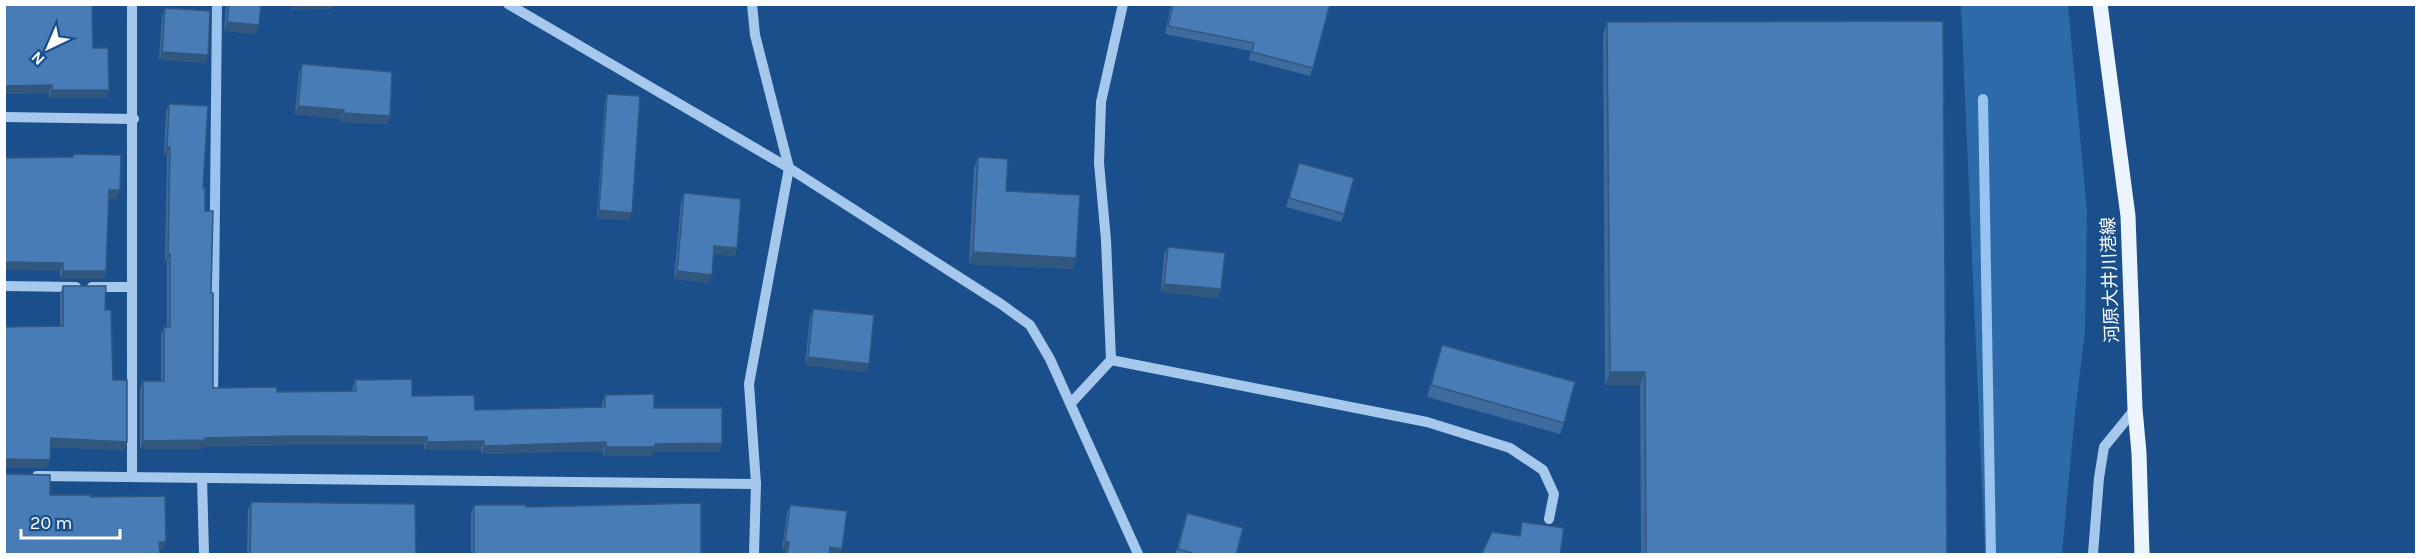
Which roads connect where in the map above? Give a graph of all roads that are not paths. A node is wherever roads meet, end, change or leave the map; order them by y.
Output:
1 (132, 4) edge
2 (508, 4) edge
3 (752, 4) edge
4 (1123, 4) edge
5 (2100, 4) edge
6 (4, 117) edge
7 (134, 119) junction
8 (789, 168) junction
9 (4, 286) edge
10 (132, 287) junction
11 (1111, 360) junction
12 (1071, 402) junction
13 (2135, 409) junction
14 (28, 476) edge
15 (132, 477) junction
16 (202, 478) junction
17 (756, 484) junction
18 (1549, 519) dead end
19 (204, 555) edge
20 (754, 555) edge
21 (1138, 555) edge
22 (2093, 555) edge
23 (2142, 555) edge

1 - 7 street
2 - 8 street
3 - 8 street
4 - 11 street
5 - 13 main road, 河原大井川港線
6 - 7 street
7 - 10 street
8 - 12 street
8 - 17 street
9 - 10 street
10 - 15 street
11 - 12 street
11 - 18 street
12 - 21 street
13 - 22 street
13 - 23 main road, 河原大井川港線
14 - 15 street
15 - 16 street
16 - 17 street
16 - 19 street
17 - 20 street

